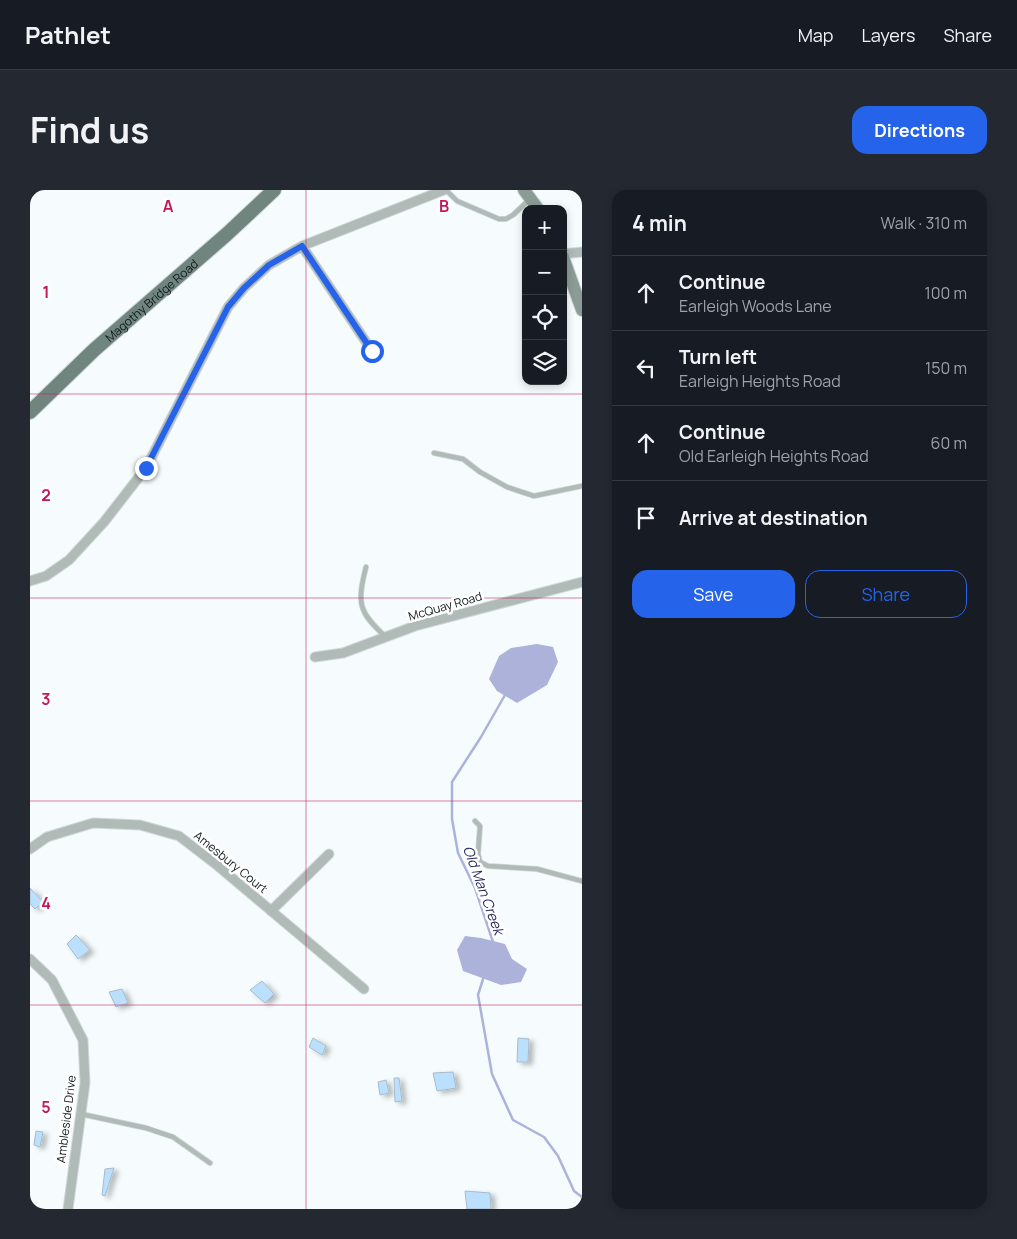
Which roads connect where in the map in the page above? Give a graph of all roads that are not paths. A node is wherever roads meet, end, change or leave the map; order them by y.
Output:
1 (274, 190) edge
2 (445, 190) edge
3 (527, 194) edge
4 (535, 205) edge
5 (302, 246) junction
6 (582, 252) edge
7 (567, 254) edge
8 (567, 267) edge
9 (582, 310) edge
10 (372, 351) dead end
11 (30, 412) edge
12 (434, 452) dead end
13 (582, 486) edge
14 (366, 567) dead end
15 (30, 581) edge
16 (582, 582) edge
17 (386, 637) junction
18 (315, 657) dead end
19 (475, 821) dead end
20 (30, 849) edge
21 (329, 854) dead end
22 (582, 881) edge
23 (271, 911) junction
24 (30, 959) edge
25 (364, 989) dead end
26 (81, 1114) junction
27 (210, 1163) dead end
28 (68, 1209) edge

1 - 11 main road, Magothy Bridge Road
2 - 3 lane
2 - 5 street
3 - 4 main road
5 - 10 street
5 - 15 street
6 - 7 street
8 - 9 main road
12 - 13 lane
14 - 17 lane
16 - 17 street, McQuay Road
17 - 18 street, McQuay Road
19 - 22 lane
20 - 23 street, Amesbury Court
21 - 23 street
23 - 25 street, Amesbury Court
24 - 26 street, Ambleside Drive
26 - 27 lane
26 - 28 street, Ambleside Drive

